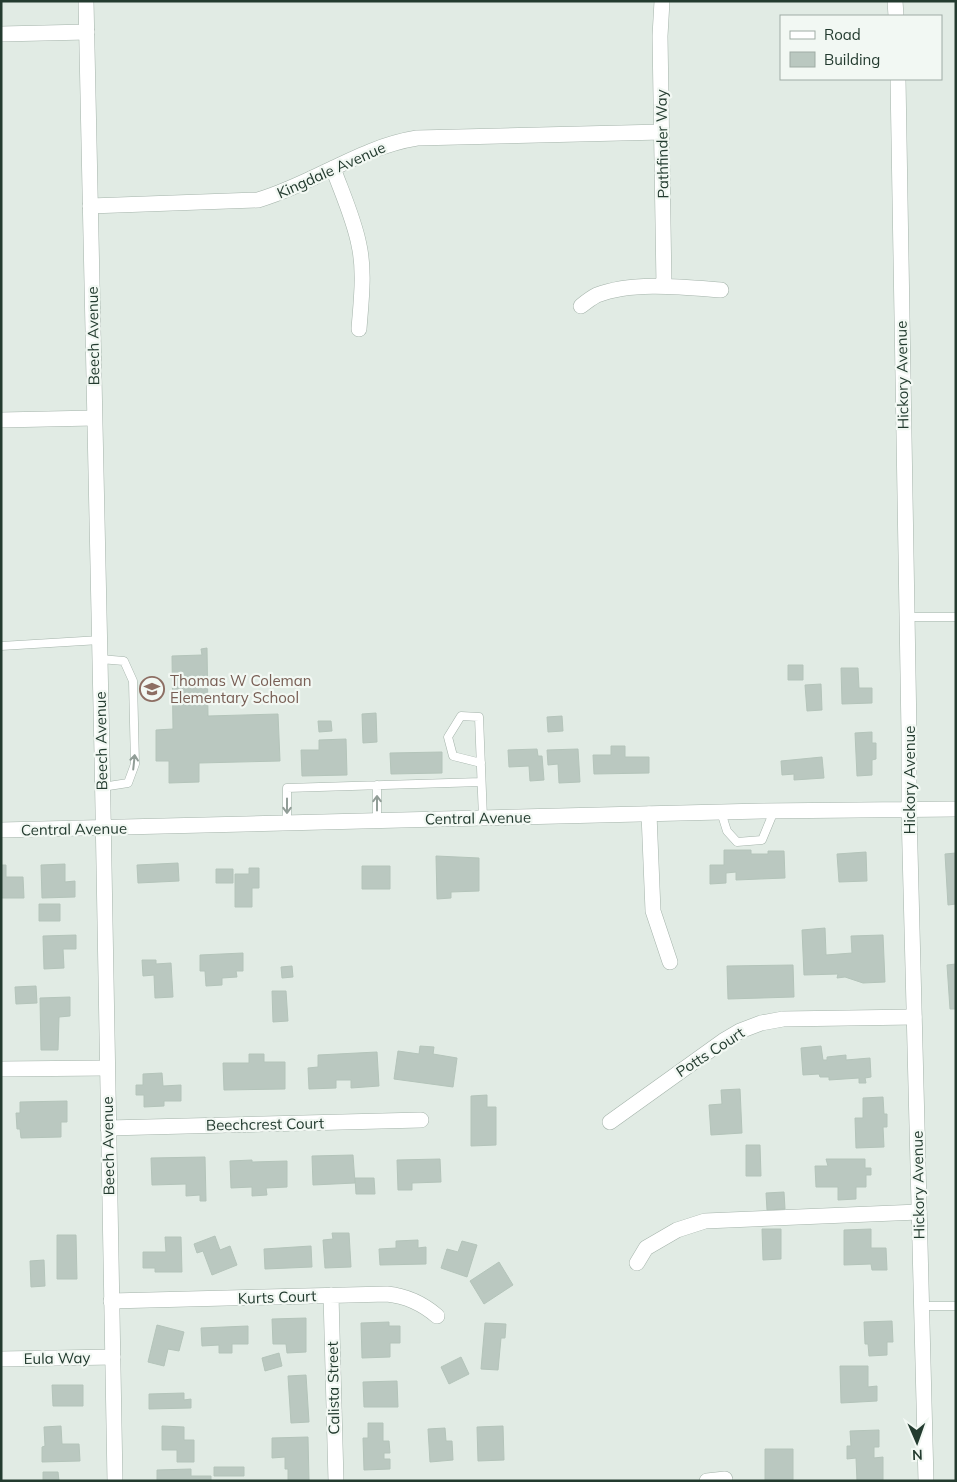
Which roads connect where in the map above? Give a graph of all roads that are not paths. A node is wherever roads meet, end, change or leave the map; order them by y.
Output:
1 (86, 1) edge
2 (662, 1) edge
3 (895, 1) edge
4 (896, 15) edge
5 (87, 32) junction
6 (1, 34) edge
7 (898, 80) edge
8 (662, 132) junction
9 (333, 168) junction
10 (90, 206) junction
11 (664, 286) junction
12 (721, 290) dead end
13 (581, 306) dead end
14 (359, 329) dead end
15 (94, 418) junction
16 (1, 420) edge
17 (907, 617) junction
18 (956, 617) edge
19 (100, 640) junction
20 (1, 646) edge
21 (100, 659) junction
22 (481, 763) junction
23 (481, 782) junction
24 (377, 785) junction
25 (102, 787) junction
26 (956, 809) edge
27 (909, 810) junction
28 (774, 811) junction
29 (721, 812) junction
30 (650, 814) junction
31 (482, 818) junction
32 (377, 821) junction
33 (286, 823) junction
34 (102, 828) junction
35 (1, 830) edge
36 (670, 962) dead end
37 (914, 1017) junction
38 (107, 1068) junction
39 (1, 1069) edge
40 (421, 1120) dead end
41 (610, 1122) dead end
42 (108, 1128) junction
43 (919, 1212) junction
44 (637, 1263) dead end
45 (331, 1295) junction
46 (111, 1301) junction
47 (921, 1306) junction
48 (956, 1306) edge
49 (437, 1316) dead end
50 (113, 1357) junction
51 (1, 1359) edge
52 (725, 1479) dead end
53 (115, 1481) edge
54 (336, 1481) edge
55 (707, 1481) edge
56 (926, 1481) edge

1 - 5 street, Beech Avenue
2 - 8 street, Pathfinder Way
3 - 4 street
5 - 6 street
5 - 10 street, Beech Avenue
7 - 17 street, Hickory Avenue
8 - 9 street, Kingdale Avenue
8 - 11 street, Pathfinder Way
9 - 10 street, Kingdale Avenue
9 - 14 street
10 - 15 street, Beech Avenue
11 - 12 street
11 - 13 street
15 - 16 street
15 - 19 street, Beech Avenue
17 - 18 lane
17 - 27 street, Hickory Avenue
19 - 20 lane
19 - 21 street, Beech Avenue
21 - 25 street, Beech Avenue
25 -> 21 lane
22 - 22 lane
22 - 23 lane
23 - 24 lane
23 - 31 lane
32 -> 24 lane
24 -> 33 lane
25 - 34 street, Beech Avenue
26 - 27 street, Central Avenue
27 - 28 street, Central Avenue
27 - 37 street, Hickory Avenue
28 - 29 street, Central Avenue
28 - 29 lane
29 - 30 street, Central Avenue
30 - 31 street, Central Avenue
30 - 36 street
31 - 32 street, Central Avenue
32 - 33 street, Central Avenue
33 - 34 street, Central Avenue
34 - 35 street, Central Avenue
34 - 38 street, Beech Avenue
37 - 41 street, Potts Court
37 - 43 street, Hickory Avenue
38 - 39 street
38 - 42 street, Beech Avenue
40 - 42 street, Beechcrest Court
42 - 46 street, Beech Avenue
43 - 44 street
43 - 47 street, Hickory Avenue
45 - 46 street, Kurts Court
45 - 49 street, Kurts Court
45 - 54 street, Calista Street
46 - 50 street, Beech Avenue
47 - 48 lane
47 - 56 street, Hickory Avenue
50 - 51 street, Eula Way
50 - 53 street, Beech Avenue
52 - 55 street

